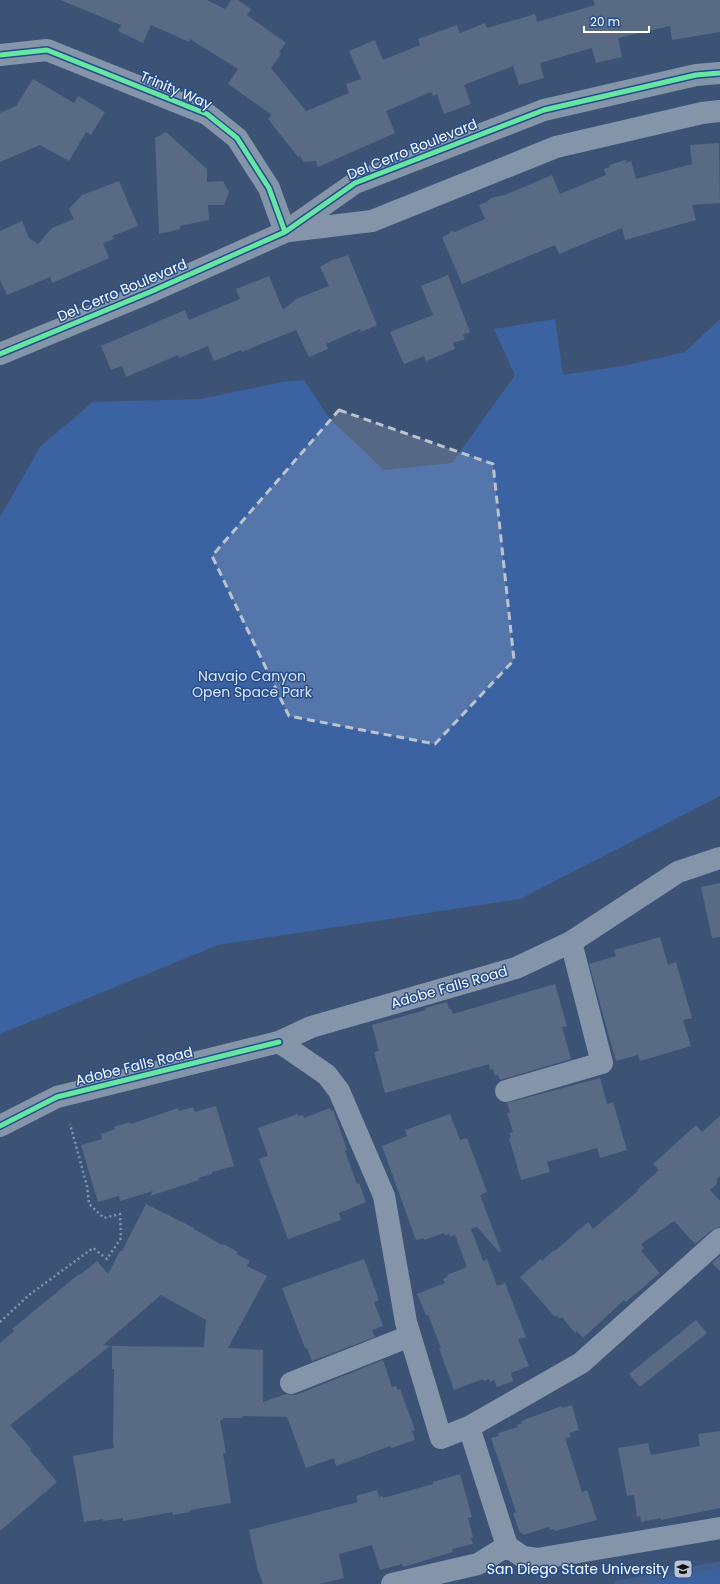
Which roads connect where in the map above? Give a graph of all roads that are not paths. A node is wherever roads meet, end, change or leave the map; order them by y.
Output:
1 (0, 55) edge
2 (720, 73) edge
3 (720, 111) edge
4 (286, 232) junction
5 (0, 354) edge
6 (720, 858) edge
7 (571, 942) junction
8 (279, 1042) junction
9 (506, 1091) dead end
10 (0, 1126) edge
11 (720, 1239) edge
12 (410, 1336) junction
13 (291, 1383) dead end
14 (469, 1427) junction
15 (720, 1528) edge
16 (507, 1546) junction
17 (392, 1584) edge

1 - 4 street, Trinity Way
2 - 4 street, Del Cerro Boulevard
3 - 4 street, Del Cerro Boulevard
4 - 5 street, Del Cerro Boulevard
6 - 7 street, Adobe Falls Road
7 - 8 street, Adobe Falls Road
7 - 9 street
8 - 10 street, Adobe Falls Road
8 - 12 street
11 - 14 street
12 - 13 street
12 - 14 street
14 - 16 street
15 - 16 street
16 - 17 street

